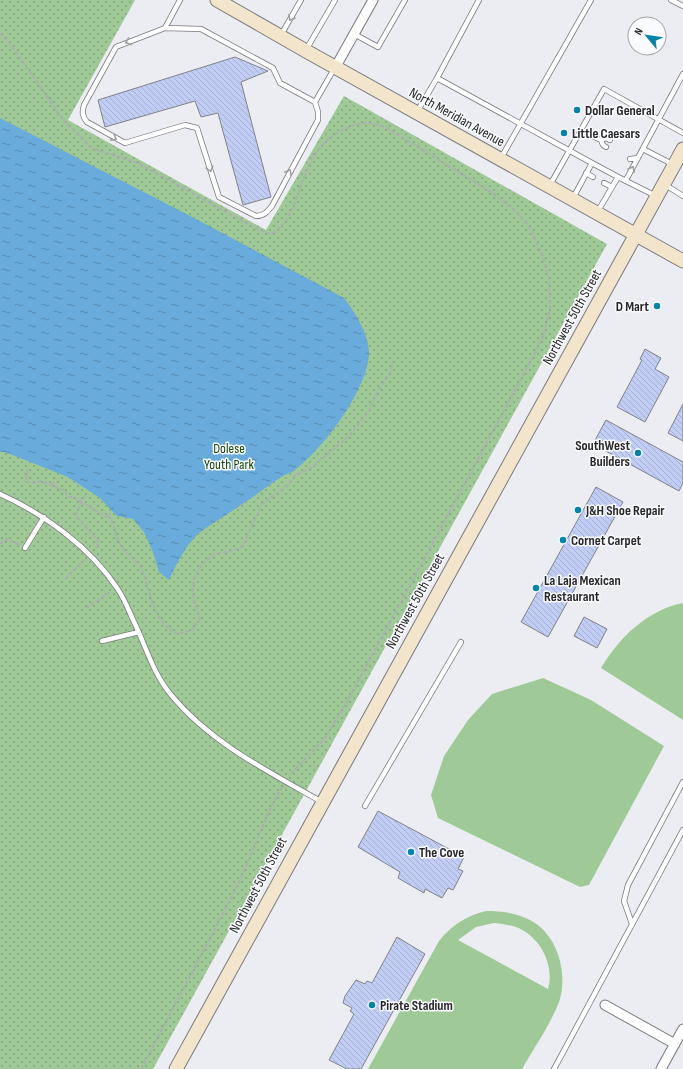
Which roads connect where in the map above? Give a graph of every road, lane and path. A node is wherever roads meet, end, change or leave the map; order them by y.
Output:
1 (180, 0) edge
2 (217, 0) edge
3 (301, 0) edge
4 (335, 0) edge
5 (373, 0) edge
6 (405, 0) edge
7 (479, 0) edge
8 (591, 0) edge
9 (671, 0) edge
10 (683, 6) edge
11 (165, 28) junction
12 (0, 33) edge
13 (354, 34) junction
14 (280, 37) junction
15 (306, 51) junction
16 (335, 68) junction
17 (683, 74) edge
18 (437, 78) junction
19 (315, 102) junction
20 (416, 113) junction
21 (658, 120) junction
22 (520, 125) junction
23 (581, 130) junction
24 (683, 133) edge
25 (601, 140) junction
26 (610, 140) dead end
27 (606, 147) dead end
28 (643, 149) junction
29 (683, 149) edge
30 (570, 151) junction
31 (636, 156) junction
32 (500, 159) junction
33 (630, 159) dead end
34 (592, 163) junction
35 (674, 165) junction
36 (586, 174) junction
37 (593, 177) dead end
38 (618, 177) junction
39 (626, 180) junction
40 (604, 183) dead end
41 (664, 183) junction
42 (549, 186) junction
43 (612, 187) junction
44 (683, 196) edge
45 (656, 197) junction
46 (572, 199) junction
47 (598, 213) junction
48 (636, 234) junction
49 (683, 261) edge
50 (393, 361) dead end
51 (27, 470) dead end
52 (56, 479) dead end
53 (52, 486) junction
54 (0, 494) edge
55 (85, 496) dead end
56 (82, 502) junction
57 (111, 513) dead end
58 (108, 515) junction
59 (44, 517) junction
60 (0, 544) edge
61 (25, 548) joint
62 (117, 588) junction
63 (86, 608) dead end
64 (139, 632) junction
65 (102, 641) dead end
66 (461, 642) dead end
67 (291, 773) dead end
68 (683, 782) edge
69 (279, 792) dead end
70 (323, 802) junction
71 (365, 806) dead end
72 (683, 830) edge
73 (632, 924) junction
74 (605, 1005) dead end
75 (683, 1029) edge
76 (675, 1044) junction
77 (141, 1069) edge
78 (176, 1069) edge
79 (554, 1069) edge
80 (661, 1069) edge

1 - 11 lane
2 - 14 main road, North Meridian Avenue
3 -> 14 lane
4 - 15 lane
5 - 13 street
6 - 13 lane
7 - 18 lane
8 - 22 lane
9 - 10 lane
11 - 19 lane
11 -> 19 lane
12 - 67 path
13 - 16 street
14 - 15 main road, North Meridian Avenue
15 - 16 main road, North Meridian Avenue
16 - 19 lane
16 - 20 main road, North Meridian Avenue
17 - 21 lane
18 - 20 lane
18 - 22 lane
20 - 32 main road, North Meridian Avenue
21 - 23 lane
21 - 24 lane
21 - 28 lane
22 - 30 lane
22 - 32 lane
23 - 25 lane
23 - 30 lane
25 - 26 lane
25 - 27 lane
28 - 31 lane
28 - 35 lane
29 - 35 main road, Northwest 50th Street
30 - 34 lane
30 - 42 lane
31 - 33 lane
39 -> 31 lane
32 - 42 main road, North Meridian Avenue
34 - 36 lane
34 - 38 lane
35 - 41 main road, Northwest 50th Street
36 - 37 lane
36 - 46 lane
38 - 39 lane
38 - 43 lane
39 - 45 lane
40 - 43 lane
41 - 44 lane
41 - 45 main road, Northwest 50th Street
42 - 46 main road, North Meridian Avenue
43 - 47 lane
45 - 48 main road, Northwest 50th Street
46 - 47 main road, North Meridian Avenue
47 - 48 main road, North Meridian Avenue
48 - 49 main road, North Meridian Avenue
48 - 70 main road, Northwest 50th Street
50 - 58 path
51 - 53 path
52 - 53 path
53 - 56 path
54 - 59 lane
55 - 56 path
56 - 58 path
57 - 58 path
59 - 61 lane
59 - 62 lane
60 - 61 path
62 - 63 path
62 - 64 lane
64 - 65 lane
64 - 70 lane
66 - 71 lane
68 - 73 lane
69 - 77 path
70 - 78 main road, Northwest 50th Street
72 - 73 lane
73 - 79 lane
74 - 76 street
75 - 76 street
76 - 80 street

